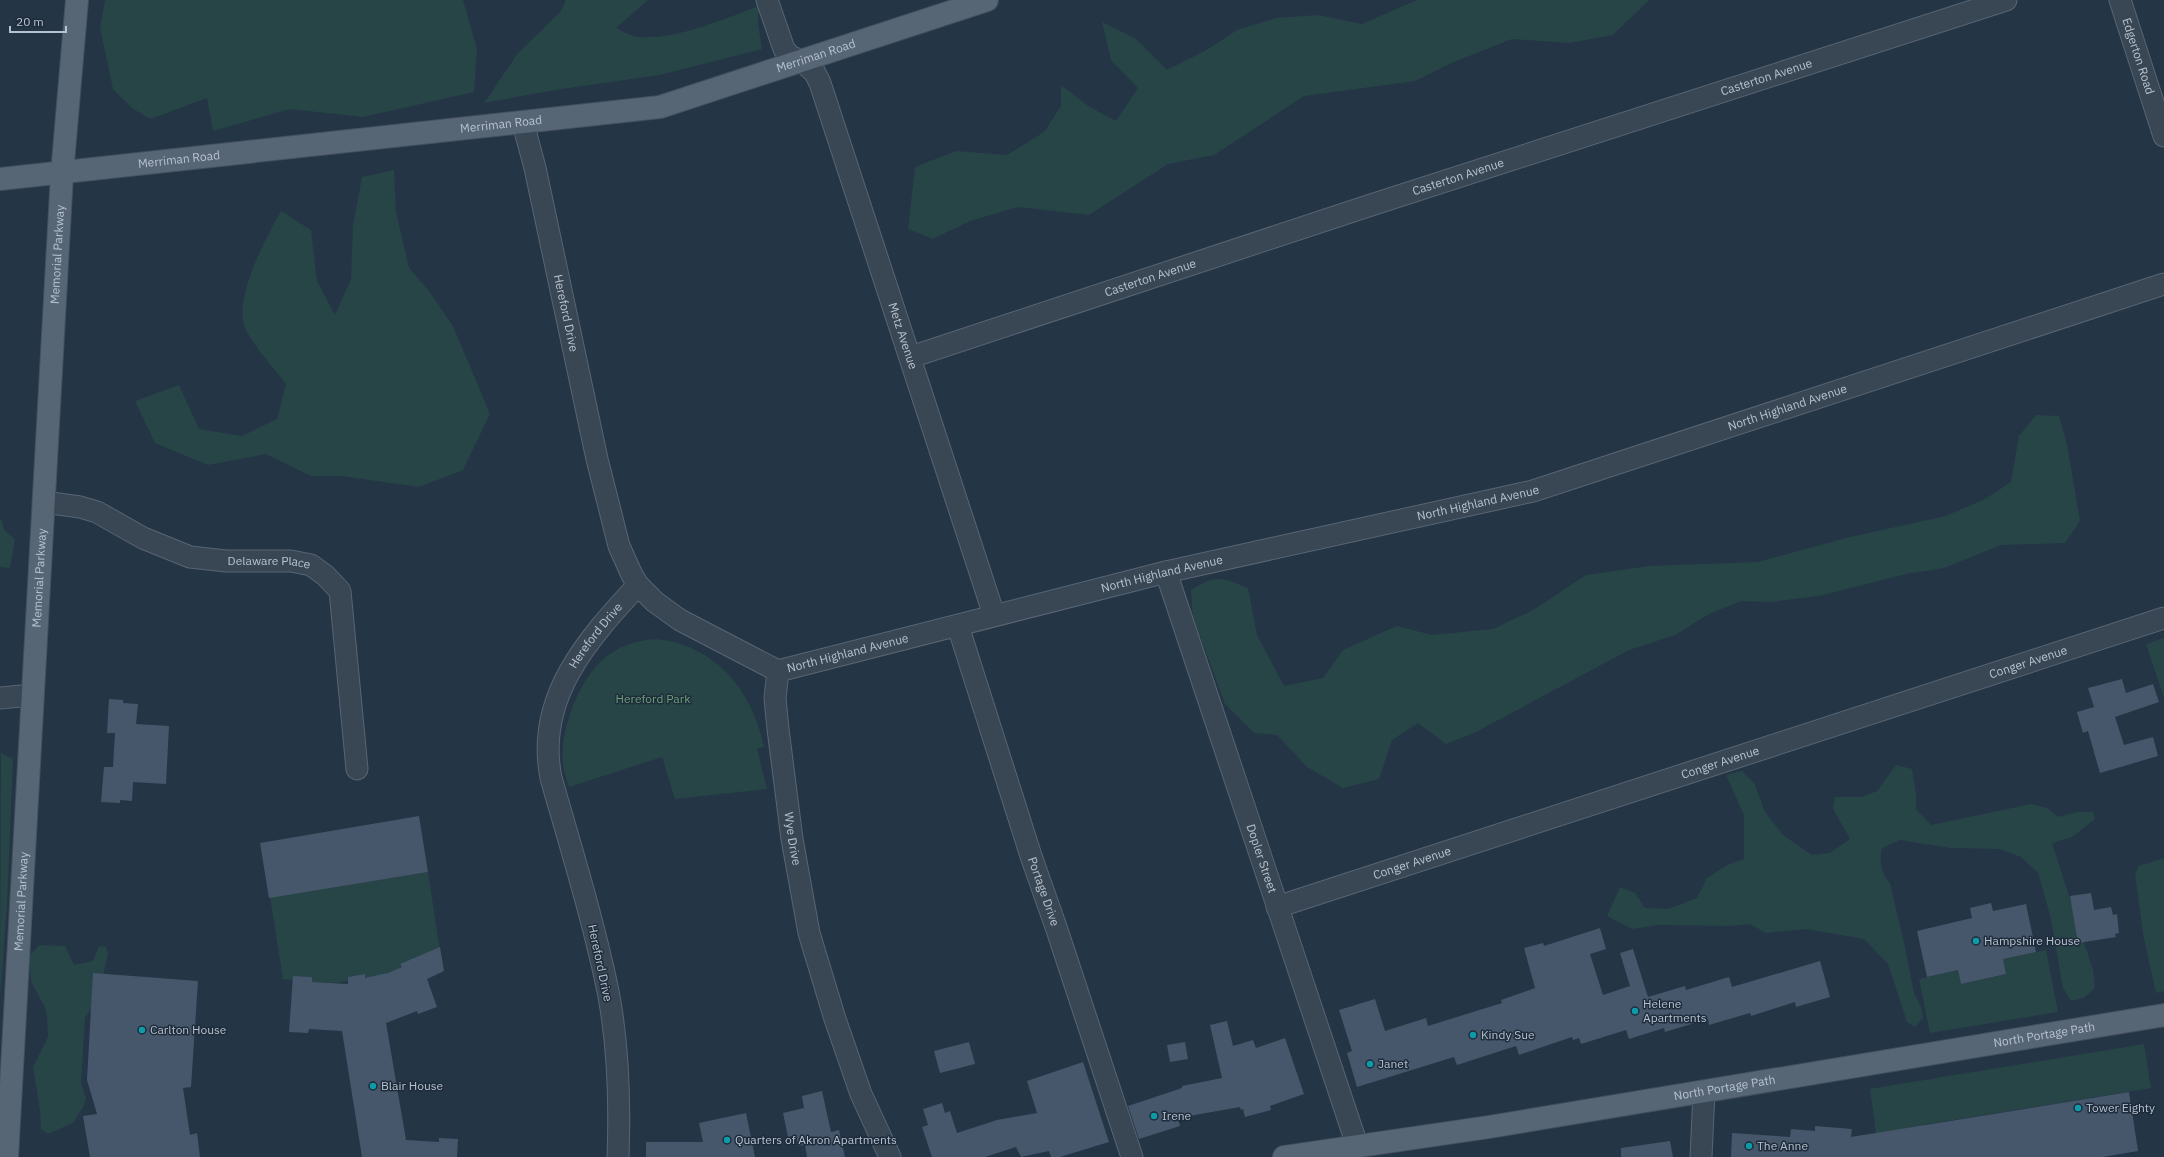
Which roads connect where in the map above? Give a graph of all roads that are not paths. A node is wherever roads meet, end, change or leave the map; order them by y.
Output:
1 (77, 0) edge
2 (767, 0) edge
3 (987, 0) edge
4 (2006, 0) edge
5 (2120, 0) edge
6 (803, 62) junction
7 (523, 123) junction
8 (2163, 128) edge
9 (62, 174) junction
10 (0, 179) edge
11 (2164, 284) edge
12 (911, 357) junction
13 (44, 502) junction
14 (1166, 572) junction
15 (638, 585) junction
16 (994, 615) junction
17 (2164, 618) edge
18 (958, 626) junction
19 (778, 671) junction
20 (32, 695) junction
21 (0, 698) edge
22 (356, 769) dead end
23 (1276, 907) junction
24 (2164, 1015) edge
25 (1704, 1092) junction
26 (1357, 1145) junction
27 (7, 1157) edge
28 (618, 1157) edge
29 (890, 1157) edge
30 (1132, 1157) edge
31 (1284, 1157) edge
32 (1701, 1157) edge

1 - 9 main road, Memorial Parkway
2 - 6 street, Metz Avenue
3 - 6 main road, Merriman Road
4 - 12 street, Casterton Avenue
5 - 8 street, Edgerton Road
6 - 7 main road, Merriman Road
6 - 12 street, Metz Avenue
7 - 9 main road, Merriman Road
7 - 15 street, Hereford Drive
9 - 10 main road, Merriman Road
9 - 13 main road, Memorial Parkway
11 - 14 street, North Highland Avenue
12 - 16 street, Metz Avenue
13 - 20 main road, Memorial Parkway
13 - 22 street, Delaware Place
14 - 16 street, North Highland Avenue
14 - 23 street, Dopler Street
15 - 19 street
15 - 28 street, Hereford Drive
16 - 18 street, North Highland Avenue
17 - 23 street, Conger Avenue
18 - 19 street, North Highland Avenue
18 - 30 street, Portage Drive
19 - 29 street, Wye Drive
20 - 21 street
20 - 27 main road, Memorial Parkway
23 - 26 street, Dopler Street
24 - 25 main road, North Portage Path
25 - 26 main road, North Portage Path
25 - 32 street
26 - 31 main road, North Portage Path

